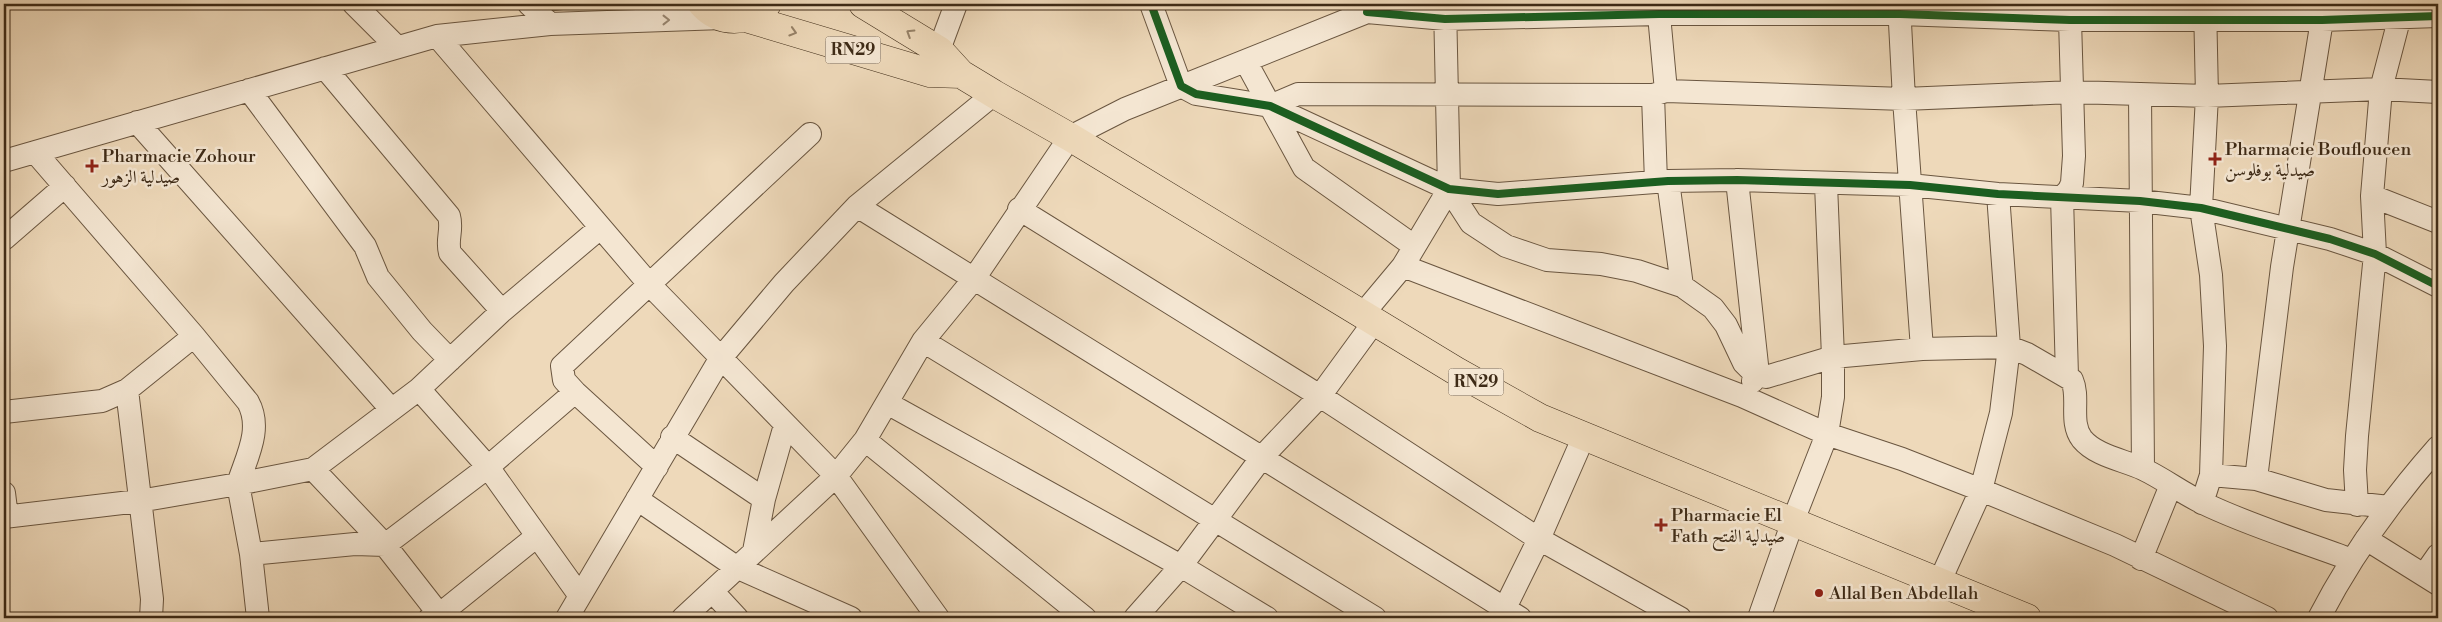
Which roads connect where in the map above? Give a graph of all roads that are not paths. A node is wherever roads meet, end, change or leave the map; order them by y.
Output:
1 (354, 4) edge
2 (529, 4) edge
3 (642, 4) edge
4 (863, 4) edge
5 (956, 4) edge
6 (1152, 4) edge
7 (1366, 8) edge
8 (1659, 9) edge
9 (1900, 9) edge
10 (2401, 10) edge
11 (735, 11) edge
12 (1445, 12) edge
13 (2205, 12) edge
14 (2322, 12) edge
15 (2438, 16) edge
16 (2070, 20) junction
17 (617, 21) junction
18 (550, 24) junction
19 (437, 36) junction
20 (397, 47) junction
21 (935, 62) junction
22 (1246, 62) junction
23 (325, 68) junction
24 (1181, 86) junction
25 (2381, 89) junction
26 (249, 90) junction
27 (2073, 92) junction
28 (2438, 92) edge
29 (1659, 93) junction
30 (2310, 93) junction
31 (994, 94) junction
32 (2140, 94) junction
33 (1447, 95) junction
34 (2207, 96) junction
35 (1904, 99) junction
36 (1270, 106) junction
37 (137, 122) junction
38 (810, 134) dead end
39 (1070, 137) junction
40 (35, 152) junction
41 (5, 160) edge
42 (1737, 180) junction
43 (1662, 182) junction
44 (1826, 184) junction
45 (1910, 185) junction
46 (64, 186) junction
47 (1448, 189) junction
48 (1998, 194) junction
49 (2372, 196) junction
50 (2062, 197) junction
51 (2140, 201) junction
52 (858, 206) junction
53 (2201, 208) junction
54 (1019, 209) junction
55 (2438, 222) edge
56 (600, 228) junction
57 (2289, 230) junction
58 (4, 239) edge
59 (1414, 246) junction
60 (2376, 254) junction
61 (1403, 266) junction
62 (973, 280) junction
63 (649, 284) junction
64 (1682, 286) junction
65 (2438, 286) edge
66 (502, 311) junction
67 (1368, 318) junction
68 (194, 336) junction
69 (923, 342) junction
70 (2009, 347) junction
71 (1922, 349) junction
72 (1833, 357) junction
73 (720, 358) junction
74 (450, 360) junction
75 (1758, 374) junction
76 (2067, 376) junction
77 (419, 389) junction
78 (127, 390) junction
79 (576, 392) junction
80 (1320, 396) junction
81 (1742, 396) junction
82 (887, 403) junction
83 (391, 409) junction
84 (4, 412) edge
85 (785, 425) junction
86 (1827, 434) junction
87 (672, 436) junction
88 (1584, 436) junction
89 (865, 440) junction
90 (2438, 447) edge
91 (1262, 457) junction
92 (488, 467) junction
93 (657, 467) junction
94 (313, 469) junction
95 (2143, 469) junction
96 (2211, 475) junction
97 (836, 476) junction
98 (2256, 479) junction
99 (238, 484) junction
100 (2171, 485) junction
101 (1980, 490) junction
102 (4, 493) edge
103 (637, 499) junction
104 (764, 500) junction
105 (139, 502) junction
106 (2202, 503) junction
107 (2357, 505) junction
108 (2389, 507) junction
109 (5, 517) edge
110 (1216, 521) junction
111 (1793, 521) junction
112 (537, 536) junction
113 (1539, 539) junction
114 (2366, 539) junction
115 (385, 545) junction
116 (754, 551) junction
117 (250, 554) junction
118 (2438, 555) edge
119 (2141, 559) junction
120 (2352, 560) junction
121 (1181, 566) junction
122 (736, 567) junction
123 (2431, 579) edge
124 (1939, 583) junction
125 (712, 591) junction
126 (580, 596) junction
127 (1508, 615) edge
128 (438, 617) edge
129 (150, 618) edge
130 (258, 618) edge
131 (567, 618) edge
132 (683, 618) edge
133 (737, 618) edge
134 (851, 618) edge
135 (938, 618) edge
136 (1085, 618) edge
137 (1135, 618) edge
138 (1267, 618) edge
139 (1374, 618) edge
140 (1680, 618) edge
141 (1759, 618) edge
142 (2027, 618) edge
143 (2267, 618) edge
144 (2319, 618) edge

1 - 20 street
2 - 18 street
3 - 17 street
21 -> 4 main road, RN29
5 - 21 street
6 - 24 street
7 - 12 street
7 - 22 street
8 - 9 street
8 - 12 street
8 - 29 street
9 - 16 street
9 - 35 street
10 - 14 street
10 - 15 street
10 - 25 street
17 -> 11 street
11 -> 21 main road, RN29
12 - 33 street
13 - 14 street
13 - 16 street
13 - 34 street
14 - 30 street
16 - 27 street
17 - 18 street
18 - 19 street
19 - 20 street
19 - 56 street
20 - 23 street
21 - 31 main road, RN29
22 - 24 street
22 - 36 street
23 - 26 street
23 - 66 street
24 - 36 street
24 - 39 street
25 - 28 street
25 - 30 street
25 - 49 street
26 - 37 street
26 - 74 street
27 - 32 street
27 - 35 street
27 - 50 street
29 - 33 street
29 - 35 street
29 - 43 street
30 - 34 street
30 - 57 street
31 - 39 main road, RN29
31 - 52 street
32 - 34 street
32 - 51 street
33 - 36 street
33 - 47 street
34 - 53 street
35 - 45 street
36 - 47 street
36 - 59 street
37 - 40 street
37 - 83 street
38 - 63 street
39 - 54 street
39 - 67 main road, RN29
40 - 41 street
40 - 46 street
42 - 43 street
42 - 44 street
42 - 75 street
43 - 47 street
43 - 64 street
44 - 45 street
44 - 72 street
45 - 48 street
45 - 71 street
46 - 58 street
46 - 68 street
47 - 59 street
47 - 64 street
48 - 50 street
48 - 70 street
49 - 55 street
49 - 60 street
50 - 51 street
50 - 76 street
51 - 53 street
51 - 95 street
52 - 62 street
52 - 73 street
53 - 57 street
53 - 96 street
54 - 62 street
54 - 80 street
56 - 63 street
56 - 66 street
57 - 60 street
57 - 98 street
59 - 61 street
60 - 65 street
60 - 107 street
61 - 67 street
61 - 81 street
62 - 69 street
62 - 91 street
63 - 73 street
63 - 79 street
64 - 75 street
66 - 74 street
67 - 80 street
67 - 88 main road, RN29
68 - 78 street
68 - 99 street
69 - 82 street
69 - 110 street
70 - 71 street
70 - 76 street
70 - 101 street
71 - 72 street
72 - 75 street
72 - 86 street
73 - 85 street
73 - 87 street
74 - 77 street
75 - 81 street
76 - 95 street
77 - 83 street
77 - 92 street
78 - 84 street
78 - 105 street
79 - 92 street
79 - 93 street
80 - 91 street
80 - 113 street
81 - 86 street
82 - 89 street
82 - 121 street
83 - 94 street
85 - 97 street
85 - 104 street
86 - 101 street
86 - 111 street
87 - 93 street
87 - 104 street
88 - 111 main road, RN29
88 - 113 street
89 - 97 street
89 - 136 street
90 - 108 street
91 - 110 street
91 - 127 street
92 - 112 street
92 - 115 street
93 - 103 street
94 - 99 street
94 - 115 street
95 - 100 street
96 - 98 street
96 - 106 street
97 - 116 street
97 - 135 street
98 - 107 street
99 - 105 street
99 - 117 street
100 - 106 street
100 - 119 street
101 - 119 street
101 - 124 street
102 - 109 street
103 - 122 street
103 - 126 street
104 - 116 street
105 - 109 street
105 - 129 street
106 - 120 street
107 - 108 street
108 - 114 street
110 - 121 street
110 - 139 street
111 - 124 main road, RN29
111 - 141 street
112 - 126 street
112 - 128 street
113 - 127 street
113 - 140 street
114 - 120 street
114 - 123 street
115 - 117 street
115 - 128 street
116 - 122 street
117 - 130 street
118 - 123 street
119 - 143 street
120 - 144 street
121 - 137 street
121 - 138 street
122 - 125 street
122 - 134 street
124 - 142 main road, RN29
125 - 132 street
125 - 133 street
126 - 131 street

